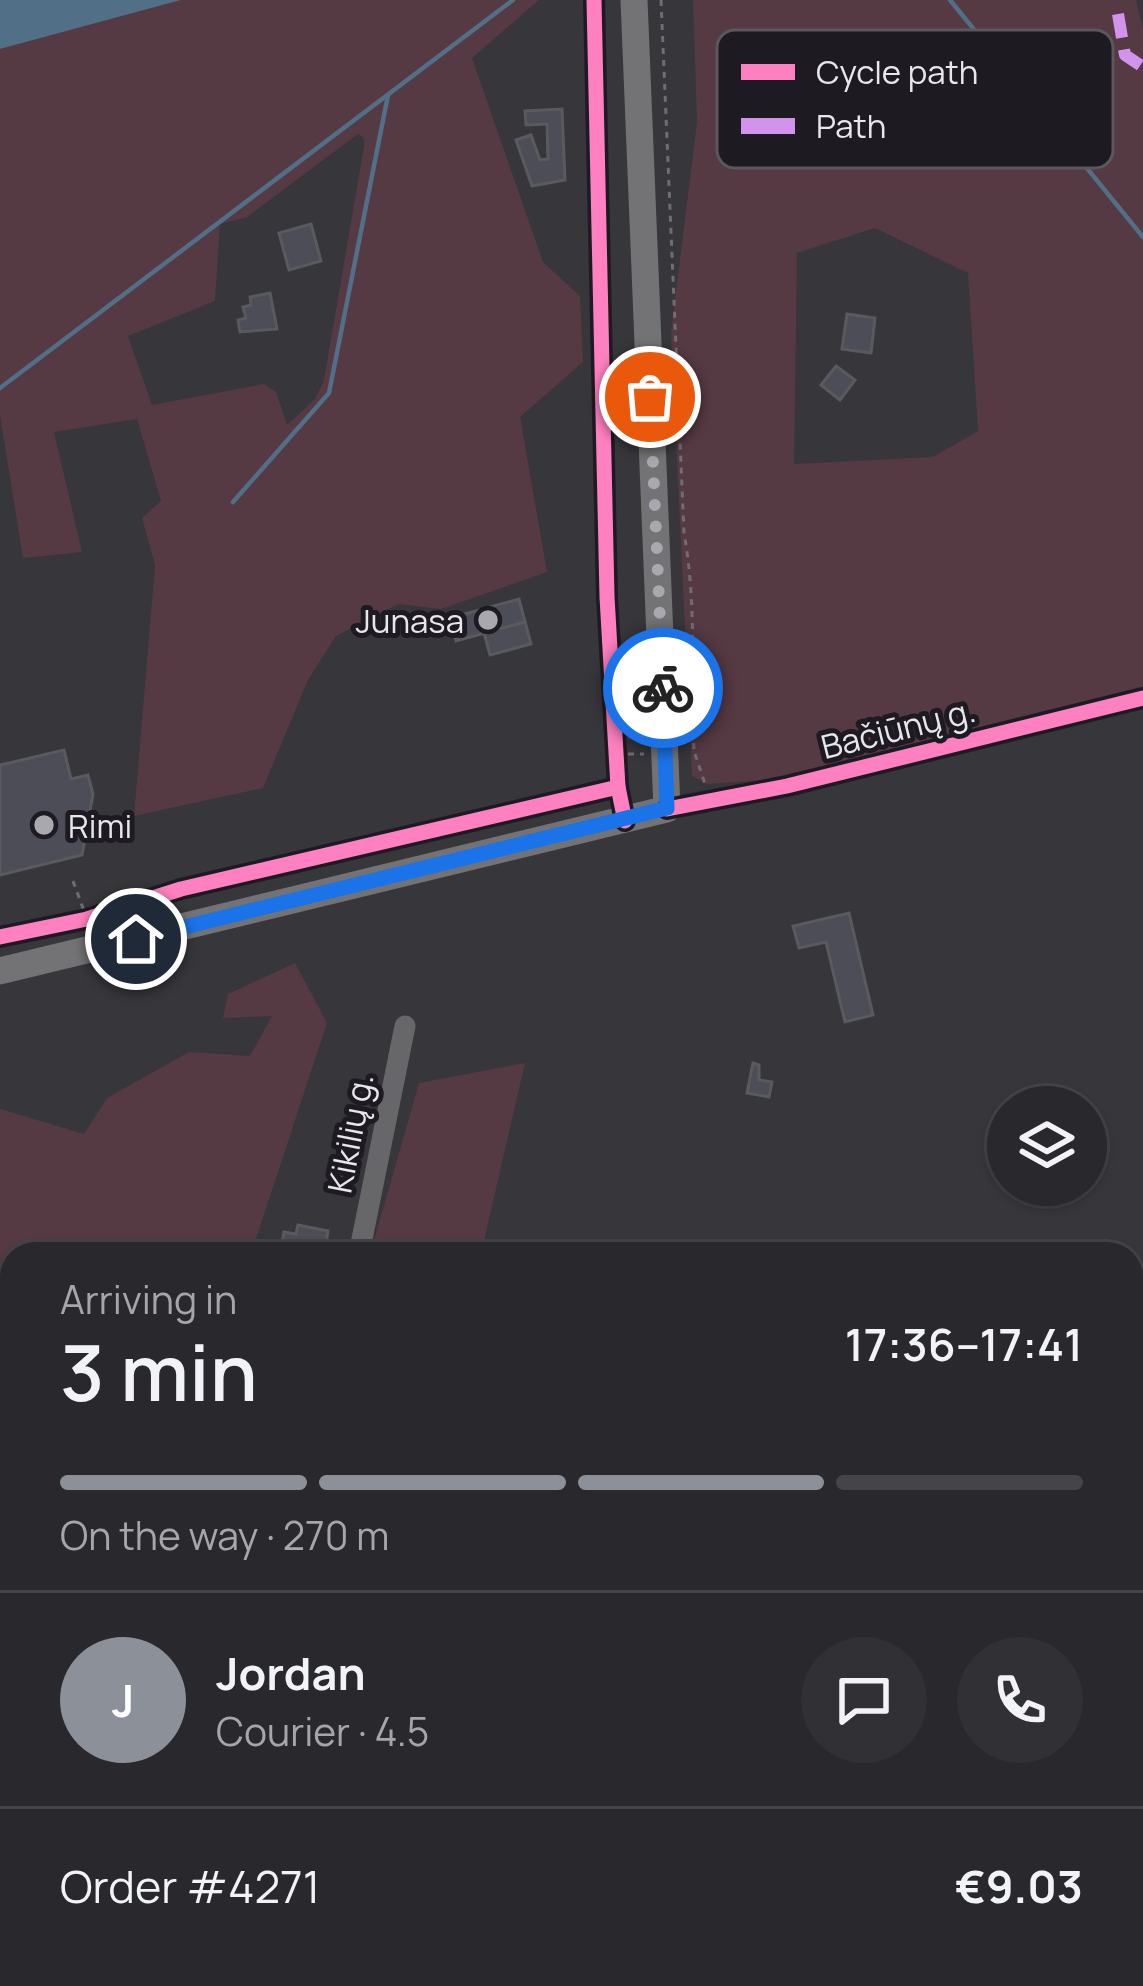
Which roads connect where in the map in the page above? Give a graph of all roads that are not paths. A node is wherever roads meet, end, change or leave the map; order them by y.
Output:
1 (634, 0) edge
2 (1143, 698) edge
3 (667, 808) junction
4 (0, 971) edge
5 (405, 1026) dead end
6 (361, 1242) edge

1 - 3 main road
2 - 3 street, Bačiūnų g.
3 - 4 main road, Bačiūnų g.
5 - 6 street, Kikilių g.

